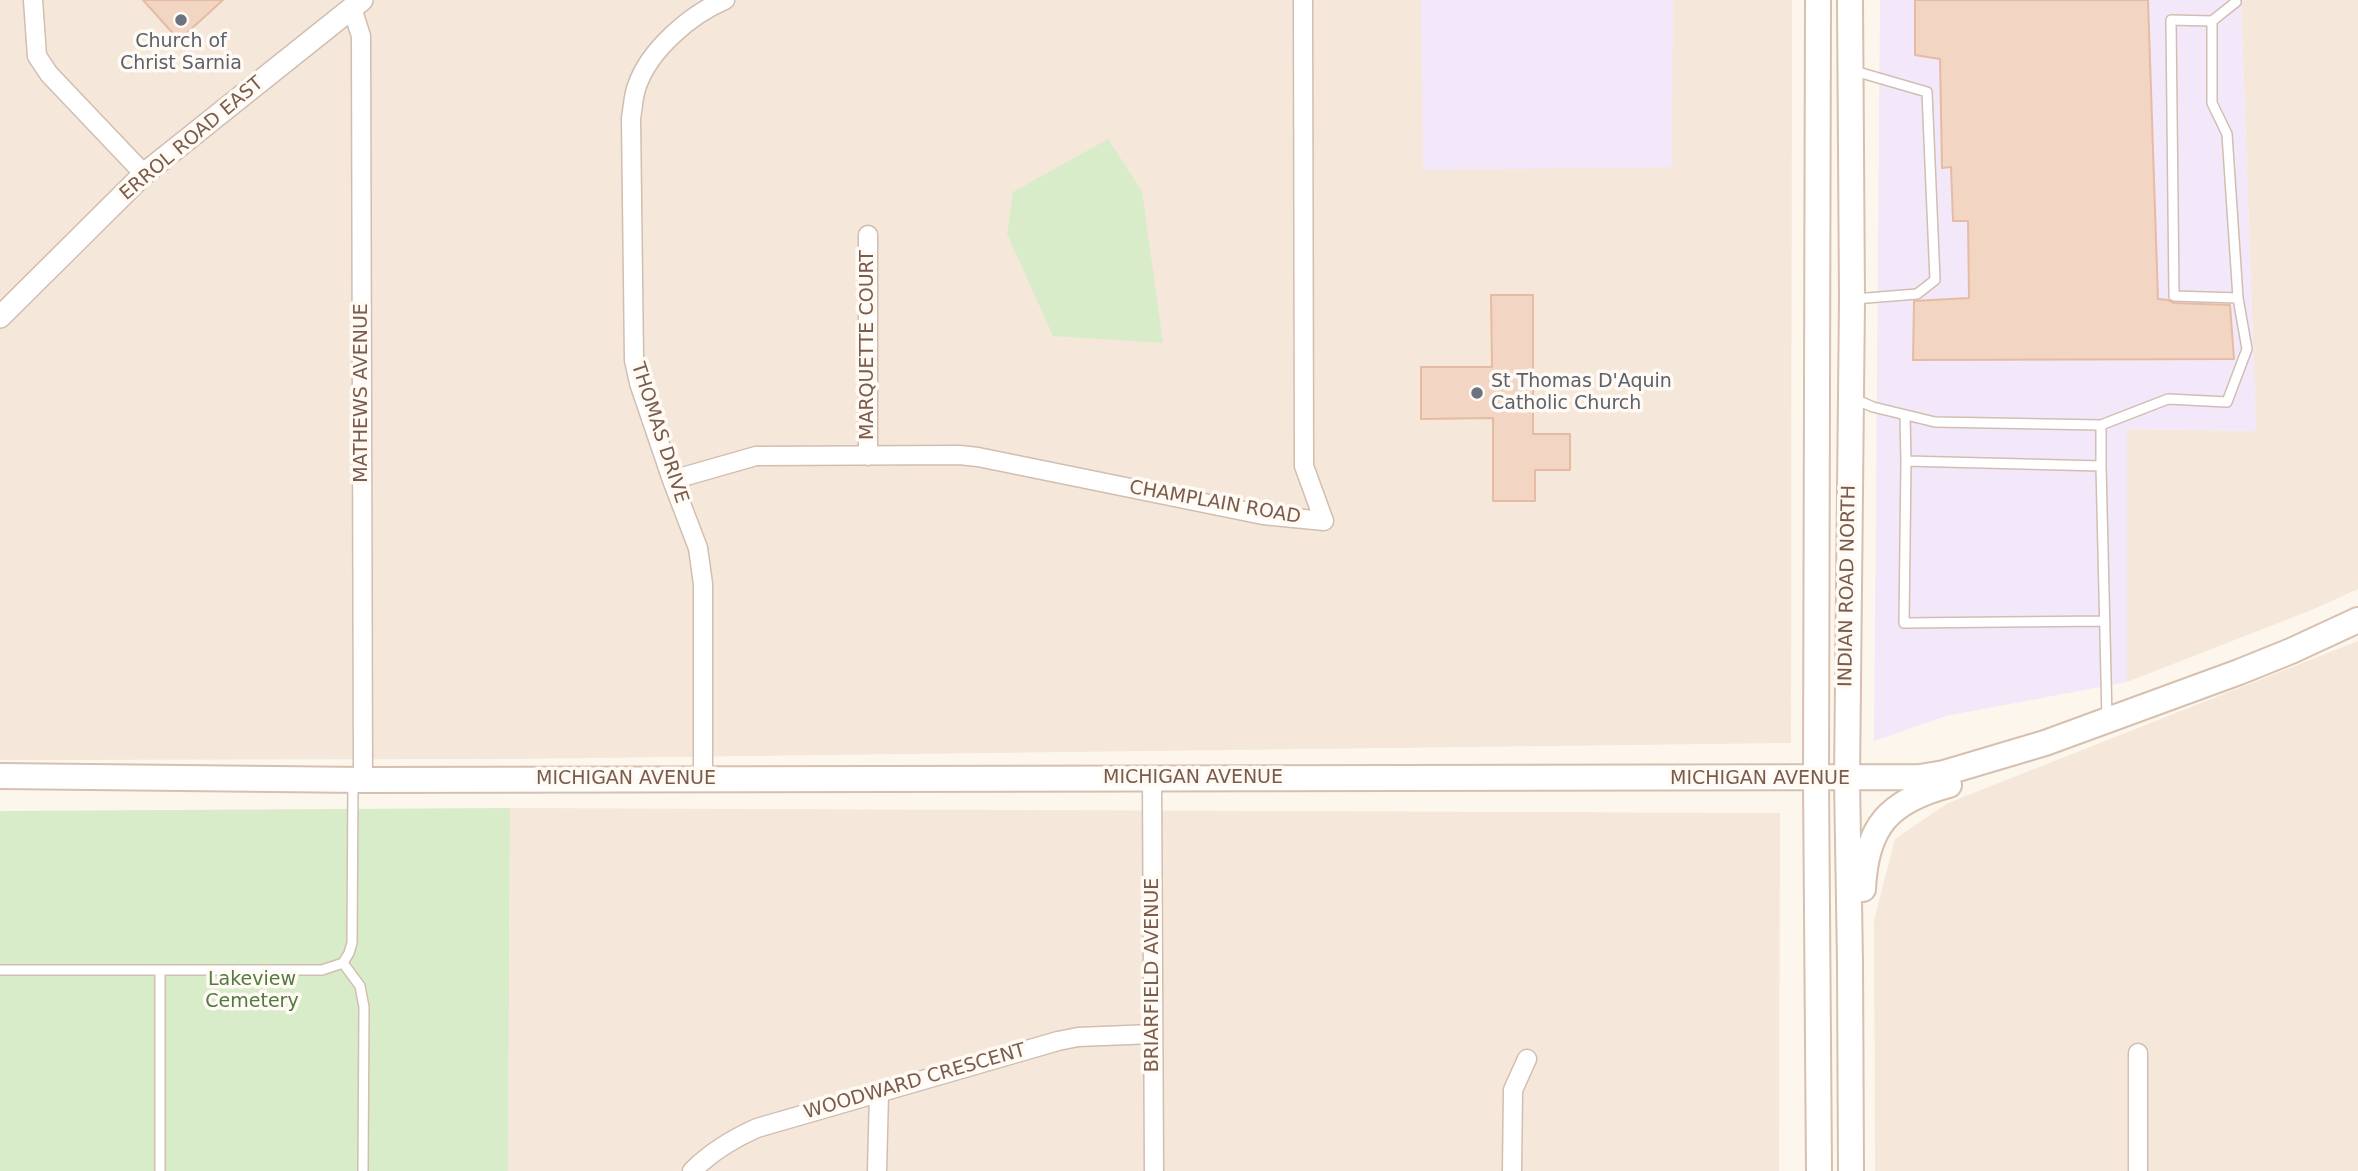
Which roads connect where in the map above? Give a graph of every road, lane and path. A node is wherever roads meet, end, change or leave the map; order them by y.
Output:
1 (33, 0) edge
2 (725, 0) edge
3 (1303, 0) edge
4 (1818, 0) edge
5 (1850, 0) edge
6 (2235, 0) edge
7 (357, 4) edge
8 (2212, 21) junction
9 (1850, 70) junction
10 (144, 174) junction
11 (868, 235) dead end
12 (1852, 299) junction
13 (2238, 299) junction
14 (0, 317) edge
15 (1850, 398) junction
16 (1905, 415) junction
17 (2101, 425) junction
18 (869, 456) junction
19 (1906, 461) junction
20 (2101, 466) junction
21 (672, 480) junction
22 (2358, 620) edge
23 (2105, 621) junction
24 (2107, 721) junction
25 (2045, 743) junction
26 (0, 776) edge
27 (703, 778) junction
28 (1152, 778) junction
29 (1816, 779) junction
30 (1847, 779) junction
31 (358, 780) junction
32 (1850, 962) junction
33 (343, 963) junction
34 (0, 970) edge
35 (160, 972) junction
36 (1153, 1034) junction
37 (2138, 1054) dead end
38 (1527, 1059) dead end
39 (879, 1094) junction
40 (160, 1171) edge
41 (363, 1171) edge
42 (692, 1171) edge
43 (877, 1171) edge
44 (1154, 1171) edge
45 (1512, 1171) edge
46 (1819, 1171) edge
47 (1851, 1171) edge
48 (2138, 1171) edge

1 - 10 street
2 - 21 street, THOMAS DRIVE
3 - 18 street, CHAMPLAIN ROAD
4 - 29 main road, INDIAN ROAD NORTH
5 - 9 main road, INDIAN ROAD NORTH
6 - 8 lane
7 - 10 street, ERROL ROAD EAST
7 - 31 street, MATHEWS AVENUE
8 - 13 lane
8 - 13 lane
9 - 12 main road, INDIAN ROAD NORTH
9 - 12 lane
10 - 14 street, ERROL ROAD EAST
11 - 18 street, MARQUETTE COURT
12 - 15 main road, INDIAN ROAD NORTH
13 - 17 lane
15 - 16 lane
15 - 30 main road, INDIAN ROAD NORTH
16 - 17 lane
16 - 19 lane
17 - 20 lane
18 - 21 street, CHAMPLAIN ROAD
19 - 20 lane
19 - 23 lane
20 - 23 lane
21 - 27 street, THOMAS DRIVE
22 - 24 main road, MICHIGAN AVENUE
23 - 24 lane
24 - 25 main road, MICHIGAN AVENUE
25 - 30 main road, MICHIGAN AVENUE
25 - 32 main road
26 - 31 main road, MICHIGAN AVENUE
27 - 28 main road, MICHIGAN AVENUE
27 - 31 main road, MICHIGAN AVENUE
28 - 29 main road, MICHIGAN AVENUE
28 - 36 street, BRIARFIELD AVENUE
29 - 30 main road, MICHIGAN AVENUE
29 - 46 main road, INDIAN ROAD NORTH
30 - 32 main road, INDIAN ROAD NORTH
31 - 33 lane
32 - 47 main road, INDIAN ROAD NORTH
33 - 35 lane
33 - 41 lane
34 - 35 lane
35 - 40 lane
36 - 39 street, WOODWARD CRESCENT
36 - 44 street, BRIARFIELD AVENUE
37 - 48 street
38 - 45 street
39 - 42 street, WOODWARD CRESCENT
39 - 43 street

